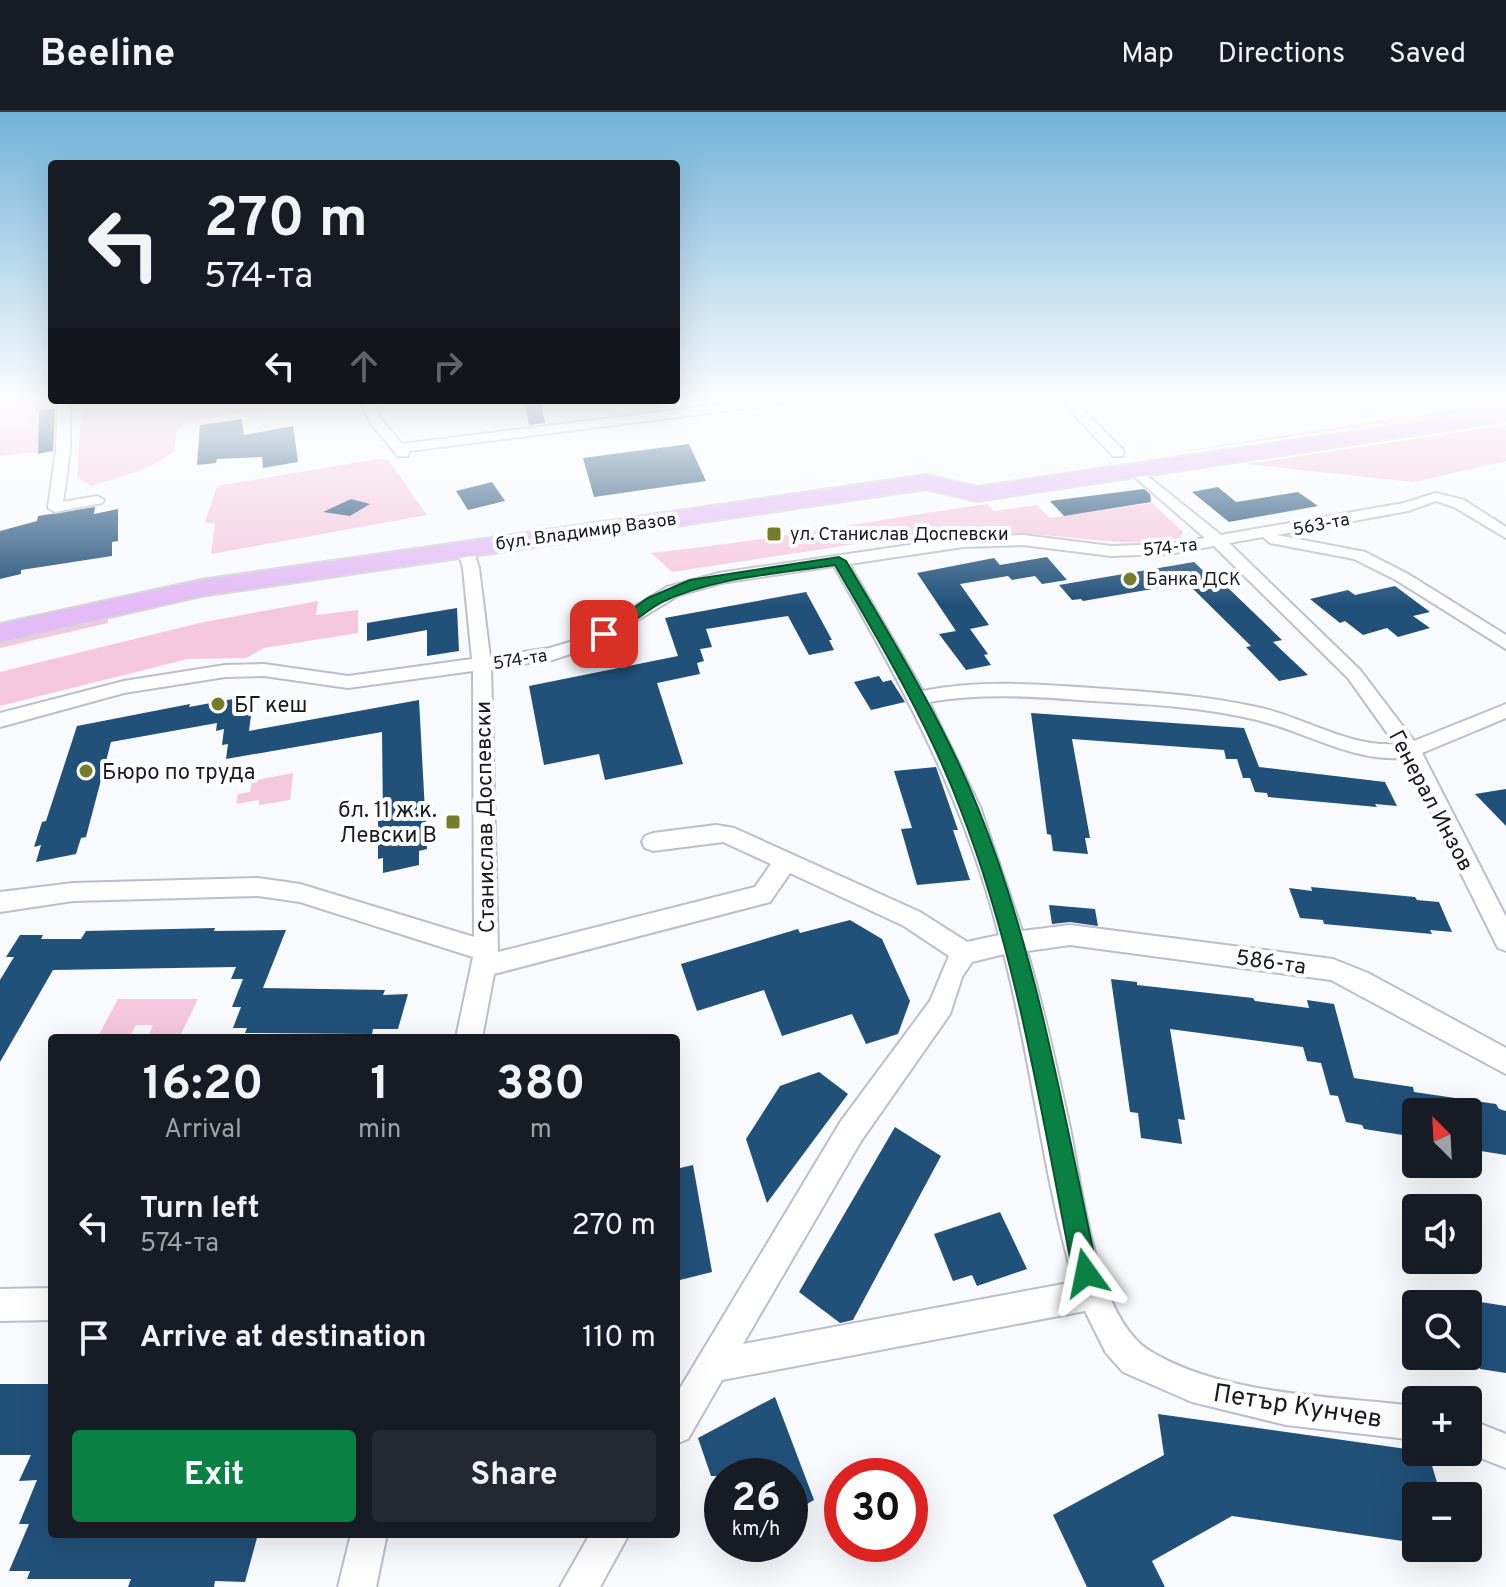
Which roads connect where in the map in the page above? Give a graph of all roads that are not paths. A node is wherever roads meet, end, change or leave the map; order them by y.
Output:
1 (60, 469) edge
2 (1095, 469) edge
3 (1135, 469) edge
4 (97, 500) dead end
5 (1506, 533) edge
6 (1258, 536) junction
7 (1218, 541) junction
8 (465, 548) junction
9 (839, 561) junction
10 (0, 633) edge
11 (1506, 643) edge
12 (482, 665) junction
13 (917, 698) junction
14 (1506, 711) edge
15 (0, 720) edge
16 (1410, 750) junction
17 (653, 842) dead end
18 (786, 861) junction
19 (0, 902) edge
20 (1506, 941) edge
21 (1014, 942) junction
22 (964, 953) junction
23 (485, 958) junction
24 (470, 1034) edge
25 (1506, 1062) edge
26 (1093, 1294) junction
27 (48, 1304) edge
28 (0, 1305) edge
29 (712, 1366) junction
30 (680, 1420) edge
31 (1402, 1421) edge
32 (1482, 1442) edge
33 (1506, 1451) edge
34 (368, 1538) edge
35 (609, 1538) edge
36 (357, 1587) edge
37 (579, 1587) edge

1 - 4 street
2 - 8 main road, бул. Владимир Вазов
3 - 7 street, Генерал Инзов
5 - 6 street, 563-та
6 - 7 street, 563-та
6 - 11 street
7 - 9 street, 574-та
7 - 16 street, Генерал Инзов
8 - 10 main road, бул. Владимир Вазов
8 - 12 street, Станислав Доспевски
9 - 12 street, 574-та
9 - 13 street, Петър Кунчев
12 - 15 street, 574-та
12 - 23 street, Станислав Доспевски
13 - 16 street
13 - 21 street, Петър Кунчев
14 - 16 street
16 - 20 street, Генерал Инзов
17 - 18 street
18 - 22 street
18 - 23 street
19 - 23 street
21 - 22 street, 586-та
21 - 25 street, 586-та
21 - 26 street, Петър Кунчев
22 - 29 street
23 - 24 street, Станислав Доспевски
26 - 29 street
26 - 31 street, Петър Кунчев
27 - 28 street
29 - 30 street
32 - 33 street
34 - 36 street
35 - 37 street

